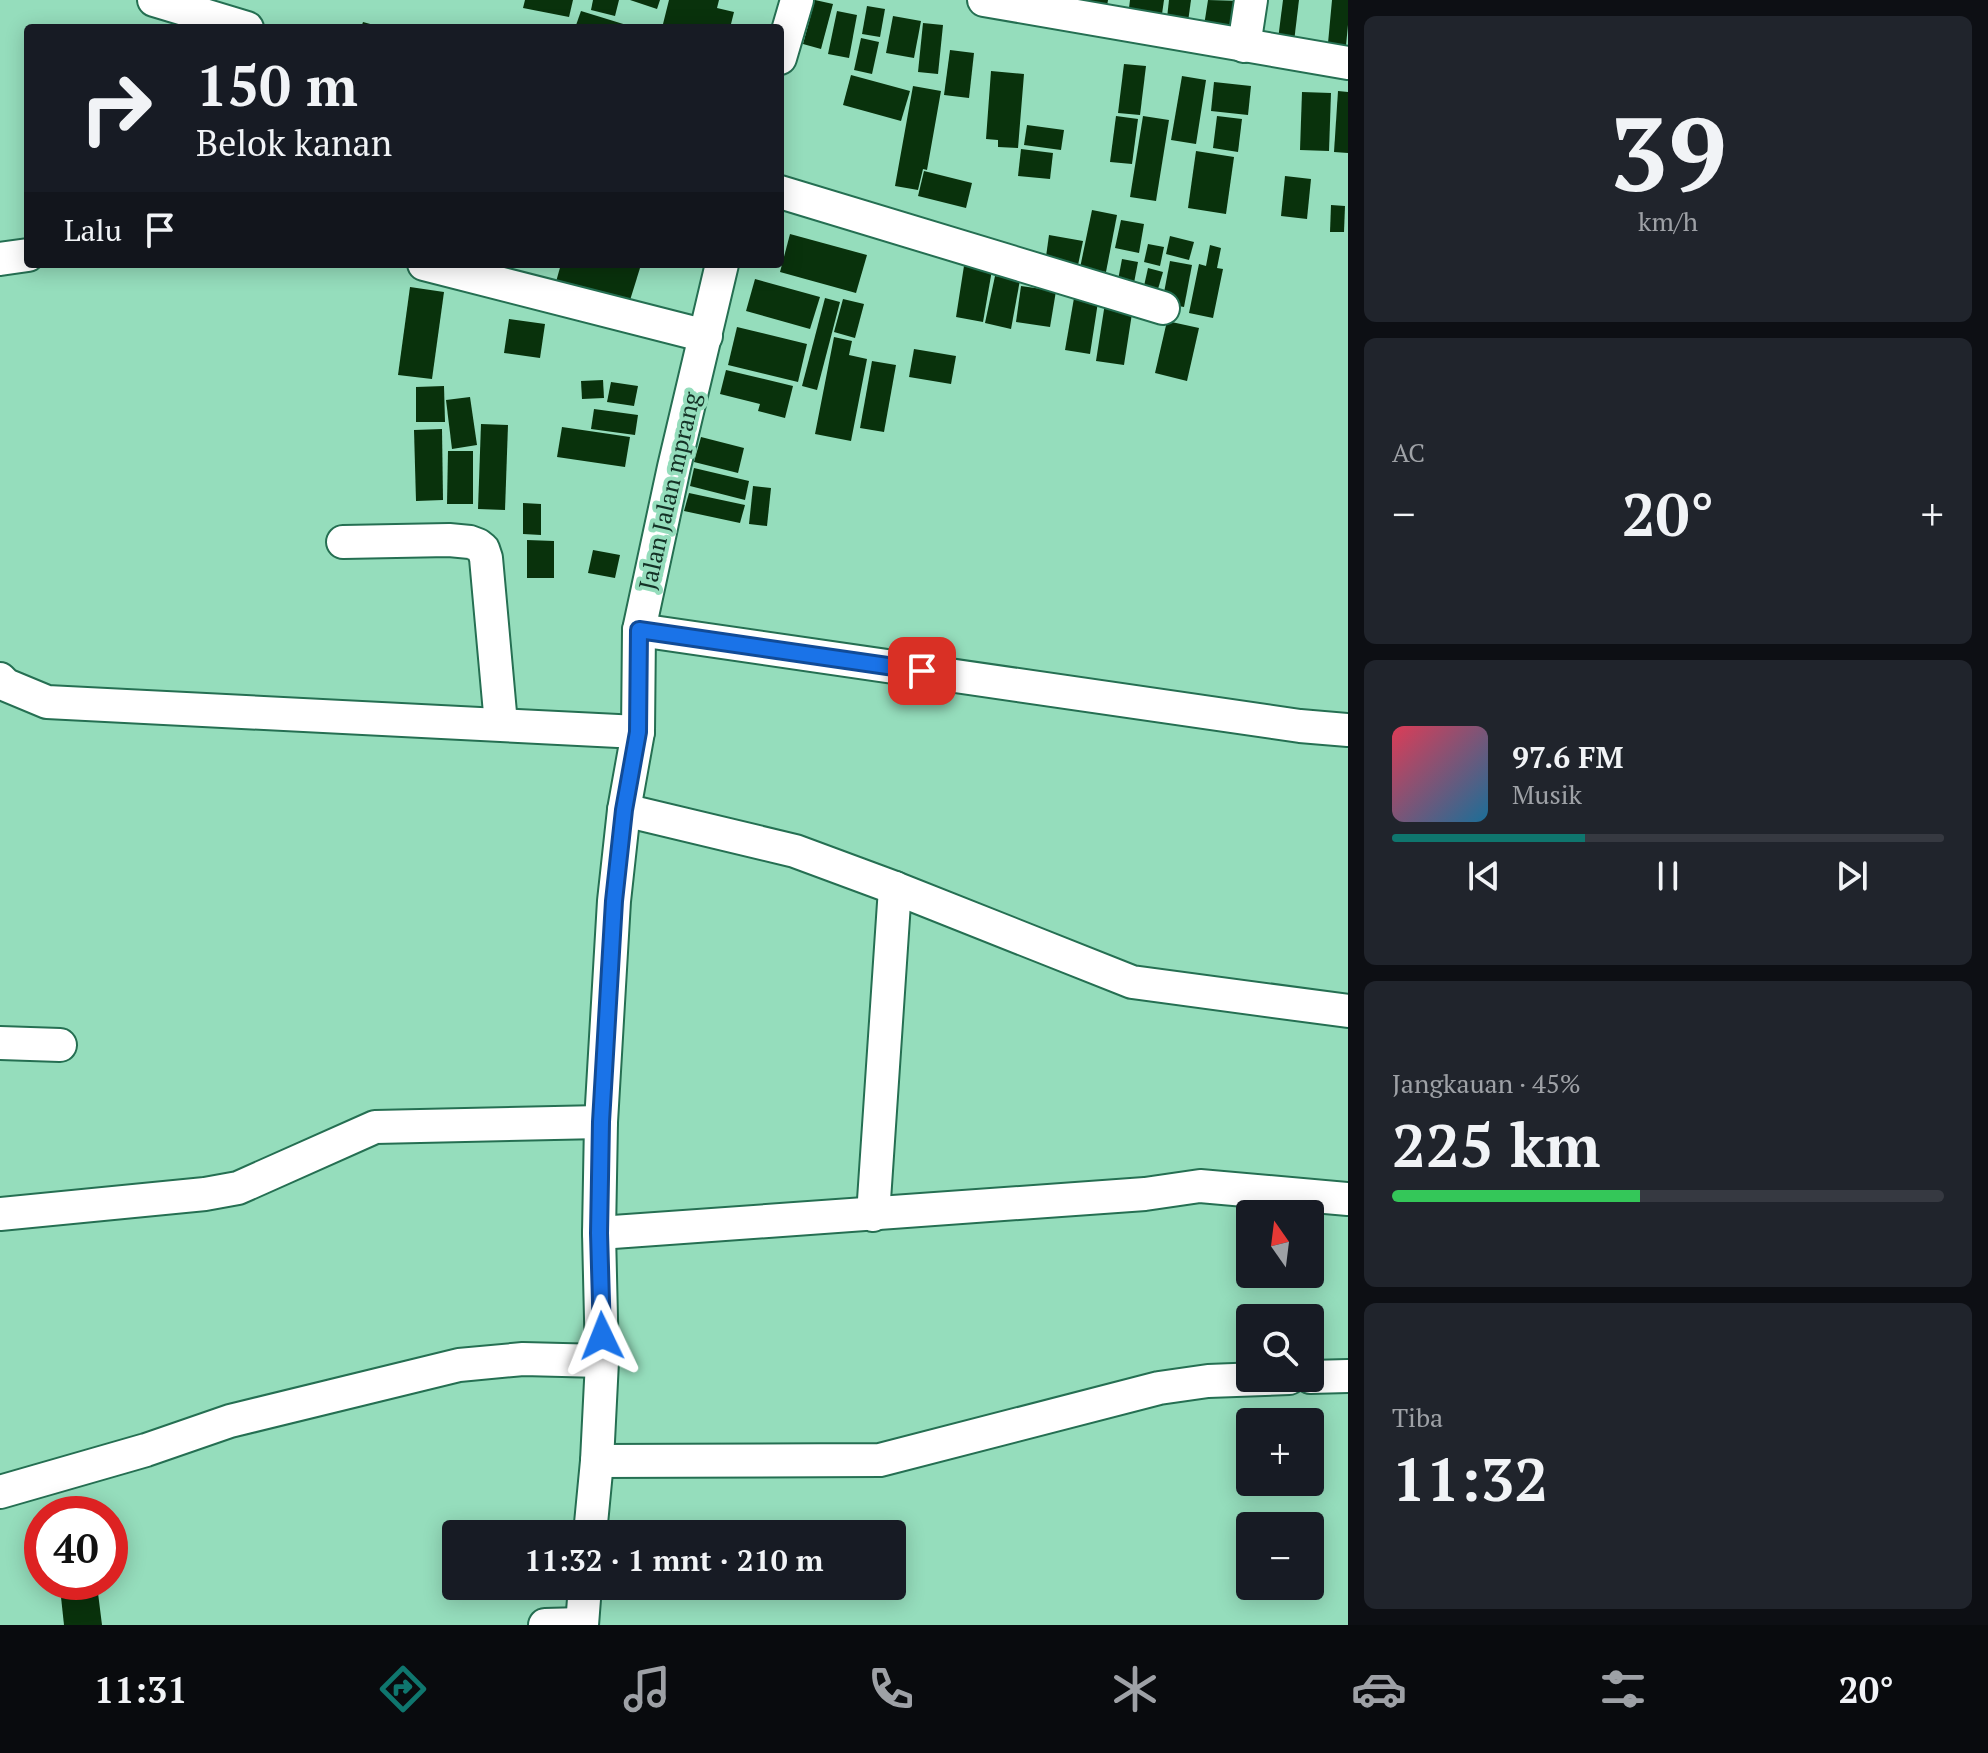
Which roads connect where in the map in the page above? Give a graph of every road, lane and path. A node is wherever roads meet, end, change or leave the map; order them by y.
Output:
1 (154, 0) edge
2 (797, 0) edge
3 (984, 0) edge
4 (1251, 0) edge
5 (234, 24) edge
6 (784, 44) edge
7 (1244, 46) junction
8 (1348, 63) edge
9 (784, 193) edge
10 (24, 256) edge
11 (0, 259) edge
12 (440, 268) edge
13 (721, 268) edge
14 (1163, 308) dead end
15 (706, 336) junction
16 (343, 542) dead end
17 (639, 630) junction
18 (0, 679) edge
19 (501, 724) junction
20 (1348, 730) edge
21 (638, 732) junction
22 (624, 810) junction
23 (895, 888) junction
24 (1348, 1011) edge
25 (0, 1043) edge
26 (60, 1045) dead end
27 (601, 1122) junction
28 (1348, 1199) edge
29 (0, 1214) edge
30 (873, 1215) junction
31 (599, 1233) junction
32 (602, 1361) junction
33 (1348, 1376) edge
34 (1324, 1377) edge
35 (1236, 1380) edge
36 (597, 1461) junction
37 (0, 1492) edge
38 (591, 1520) edge
39 (584, 1600) edge
40 (545, 1625) edge
41 (582, 1625) edge

1 - 5 street
2 - 6 street
3 - 7 street
4 - 7 street
7 - 8 street
9 - 14 street
10 - 11 street
12 - 15 street
13 - 15 street, Jalan Jalan mprang
15 - 17 street, Jalan Jalan mprang
16 - 19 street
17 - 20 street
17 - 21 street, Jalan Jalan mprang
18 - 19 street
19 - 21 street
21 - 22 street, Jalan Jalan mprang
22 - 23 street
22 - 27 street, Jalan Jalan mprang
23 - 24 street
23 - 30 street
25 - 26 street
27 - 29 street
27 - 31 street, Jalan Jalan mprang
28 - 30 street
30 - 31 street
31 - 32 street, Jalan Jalan mprang
32 - 36 street, Jalan Jalan mprang
32 - 37 street
33 - 34 street
35 - 36 street
36 - 38 street, Jalan Jalan mprang
39 - 41 street
40 - 41 street

